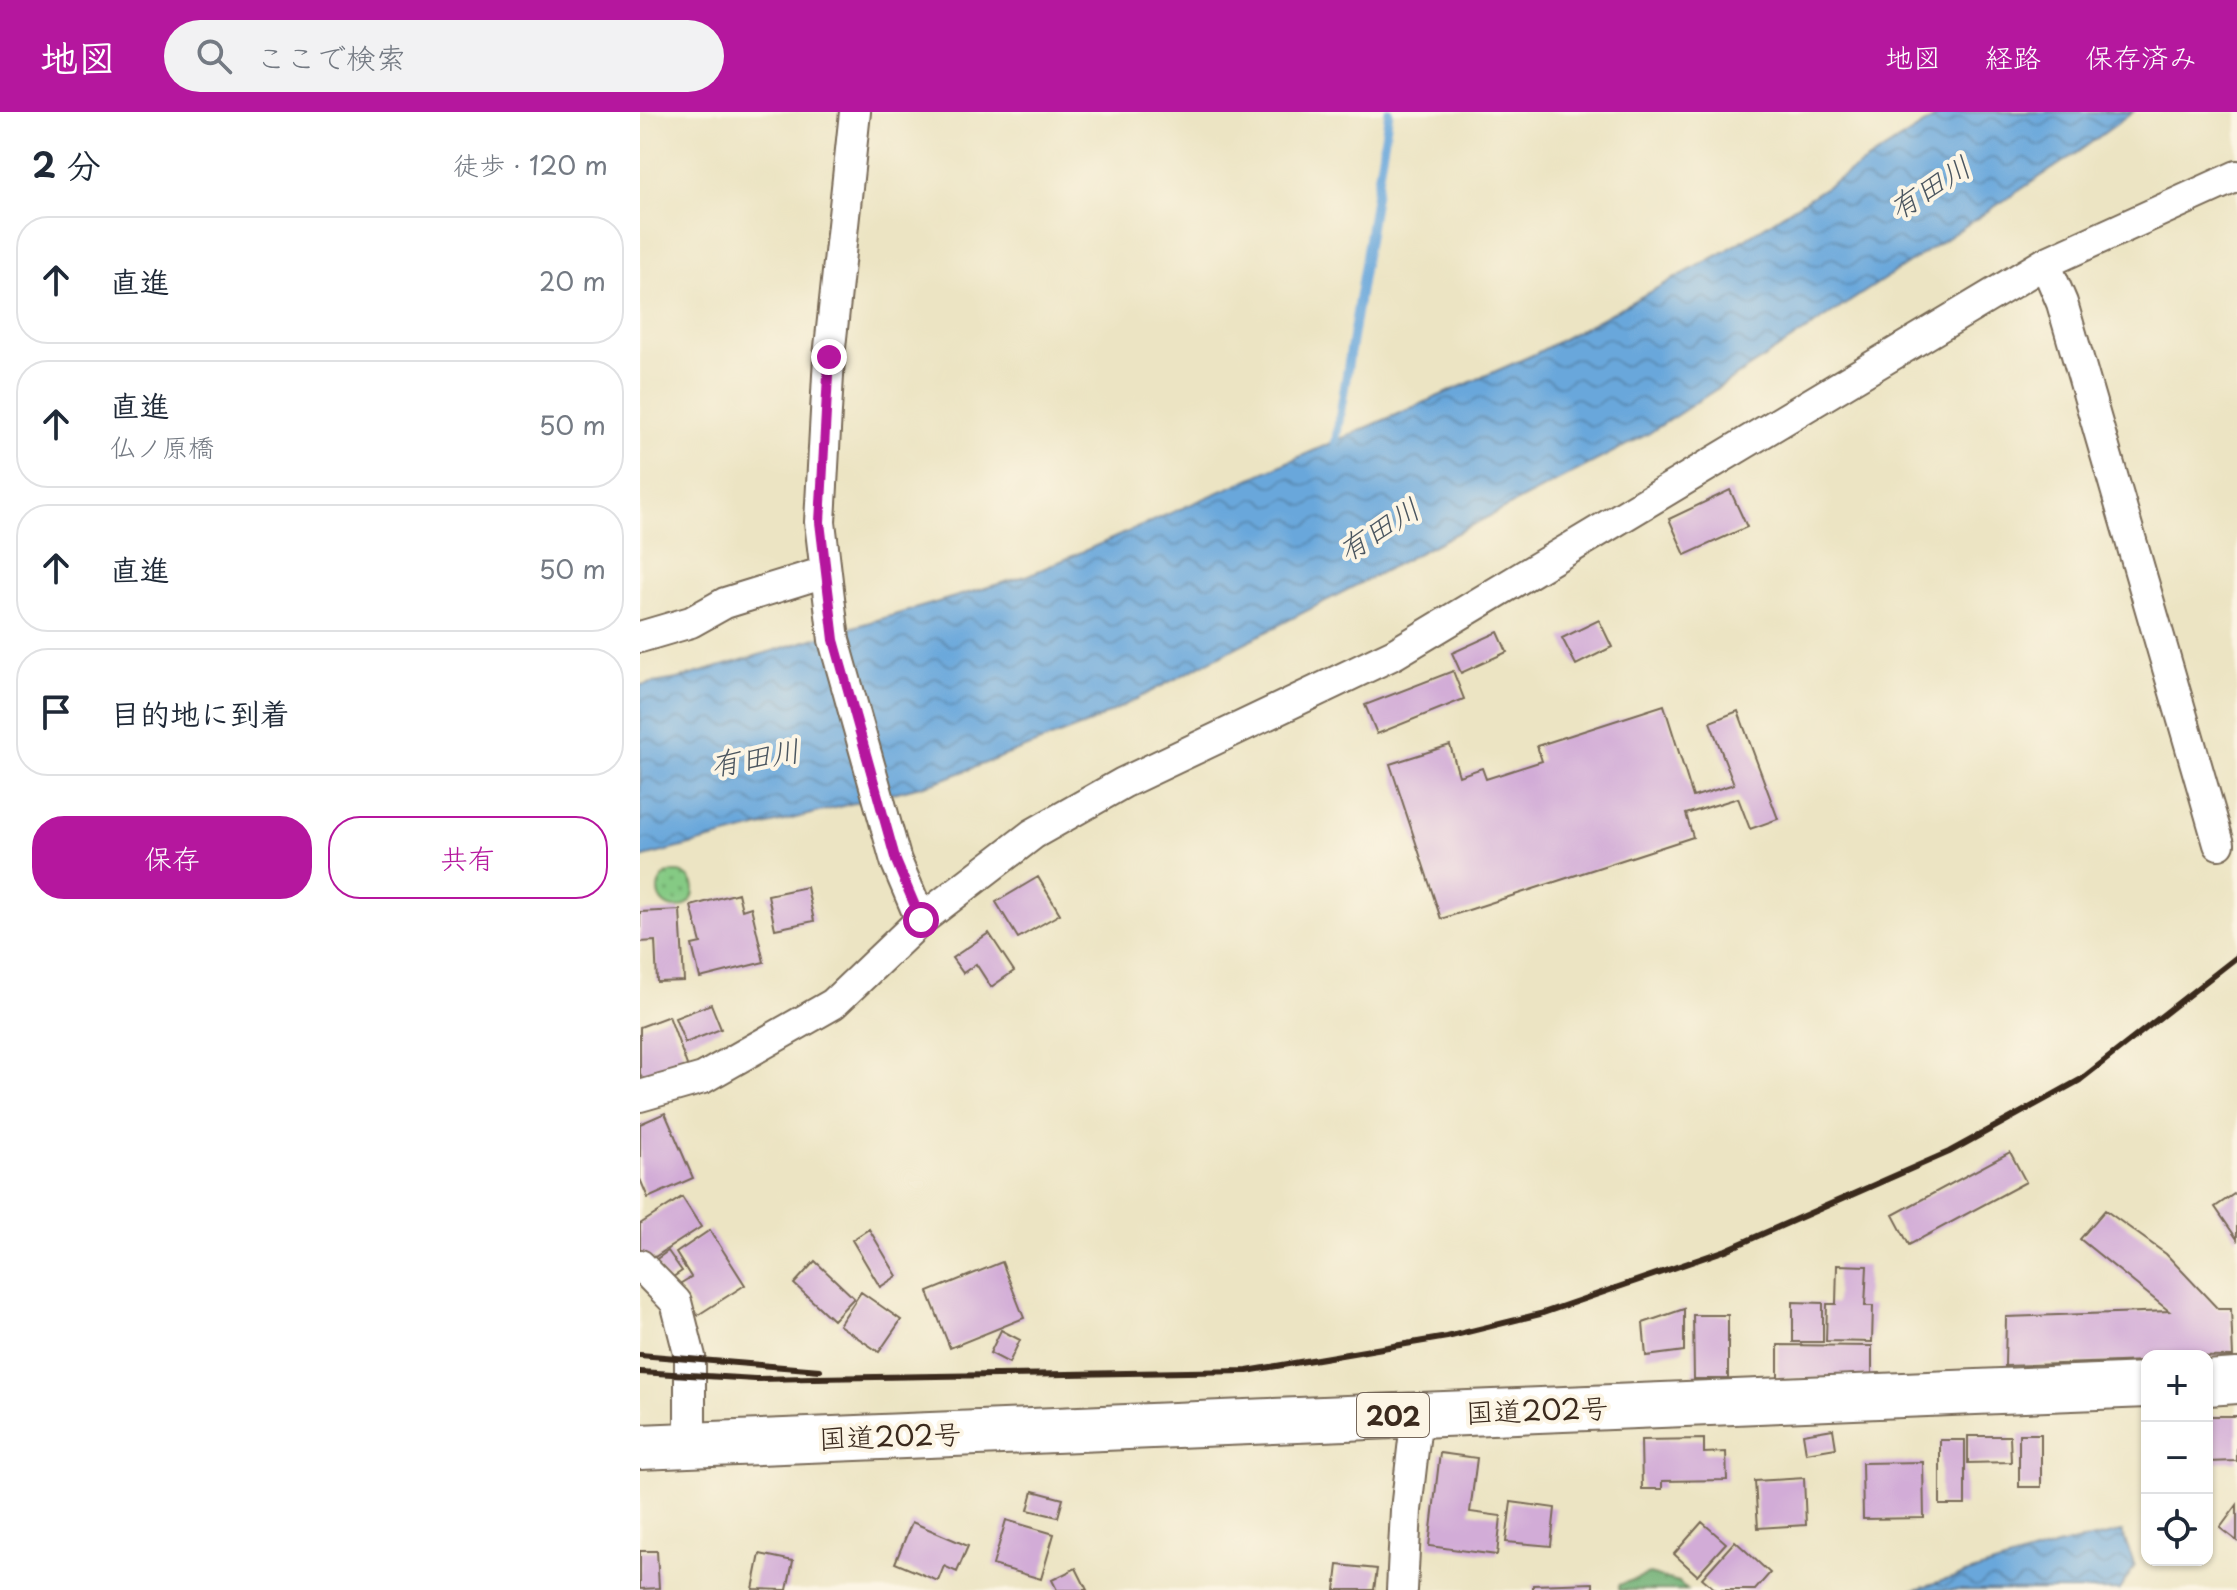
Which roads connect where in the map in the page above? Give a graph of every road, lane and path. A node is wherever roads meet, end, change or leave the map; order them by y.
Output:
1 (855, 112) edge
2 (2237, 176) edge
3 (2045, 263) junction
4 (826, 584) junction
5 (640, 637) edge
6 (2219, 844) dead end
7 (921, 920) junction
8 (640, 1096) edge
9 (640, 1265) edge
10 (2237, 1381) edge
11 (2213, 1383) edge
12 (2141, 1385) edge
13 (1417, 1414) junction
14 (690, 1443) junction
15 (640, 1447) edge
16 (1402, 1590) edge

1 - 4 street
2 - 3 street
3 - 6 street
3 - 7 street
4 - 5 street
4 - 7 street
7 - 8 street
9 - 14 street
10 - 11 highway
12 - 13 highway, 国道202号 / 202
13 - 14 highway, 国道202号 / 202
13 - 16 street
14 - 15 highway, 国道202号 / 202

